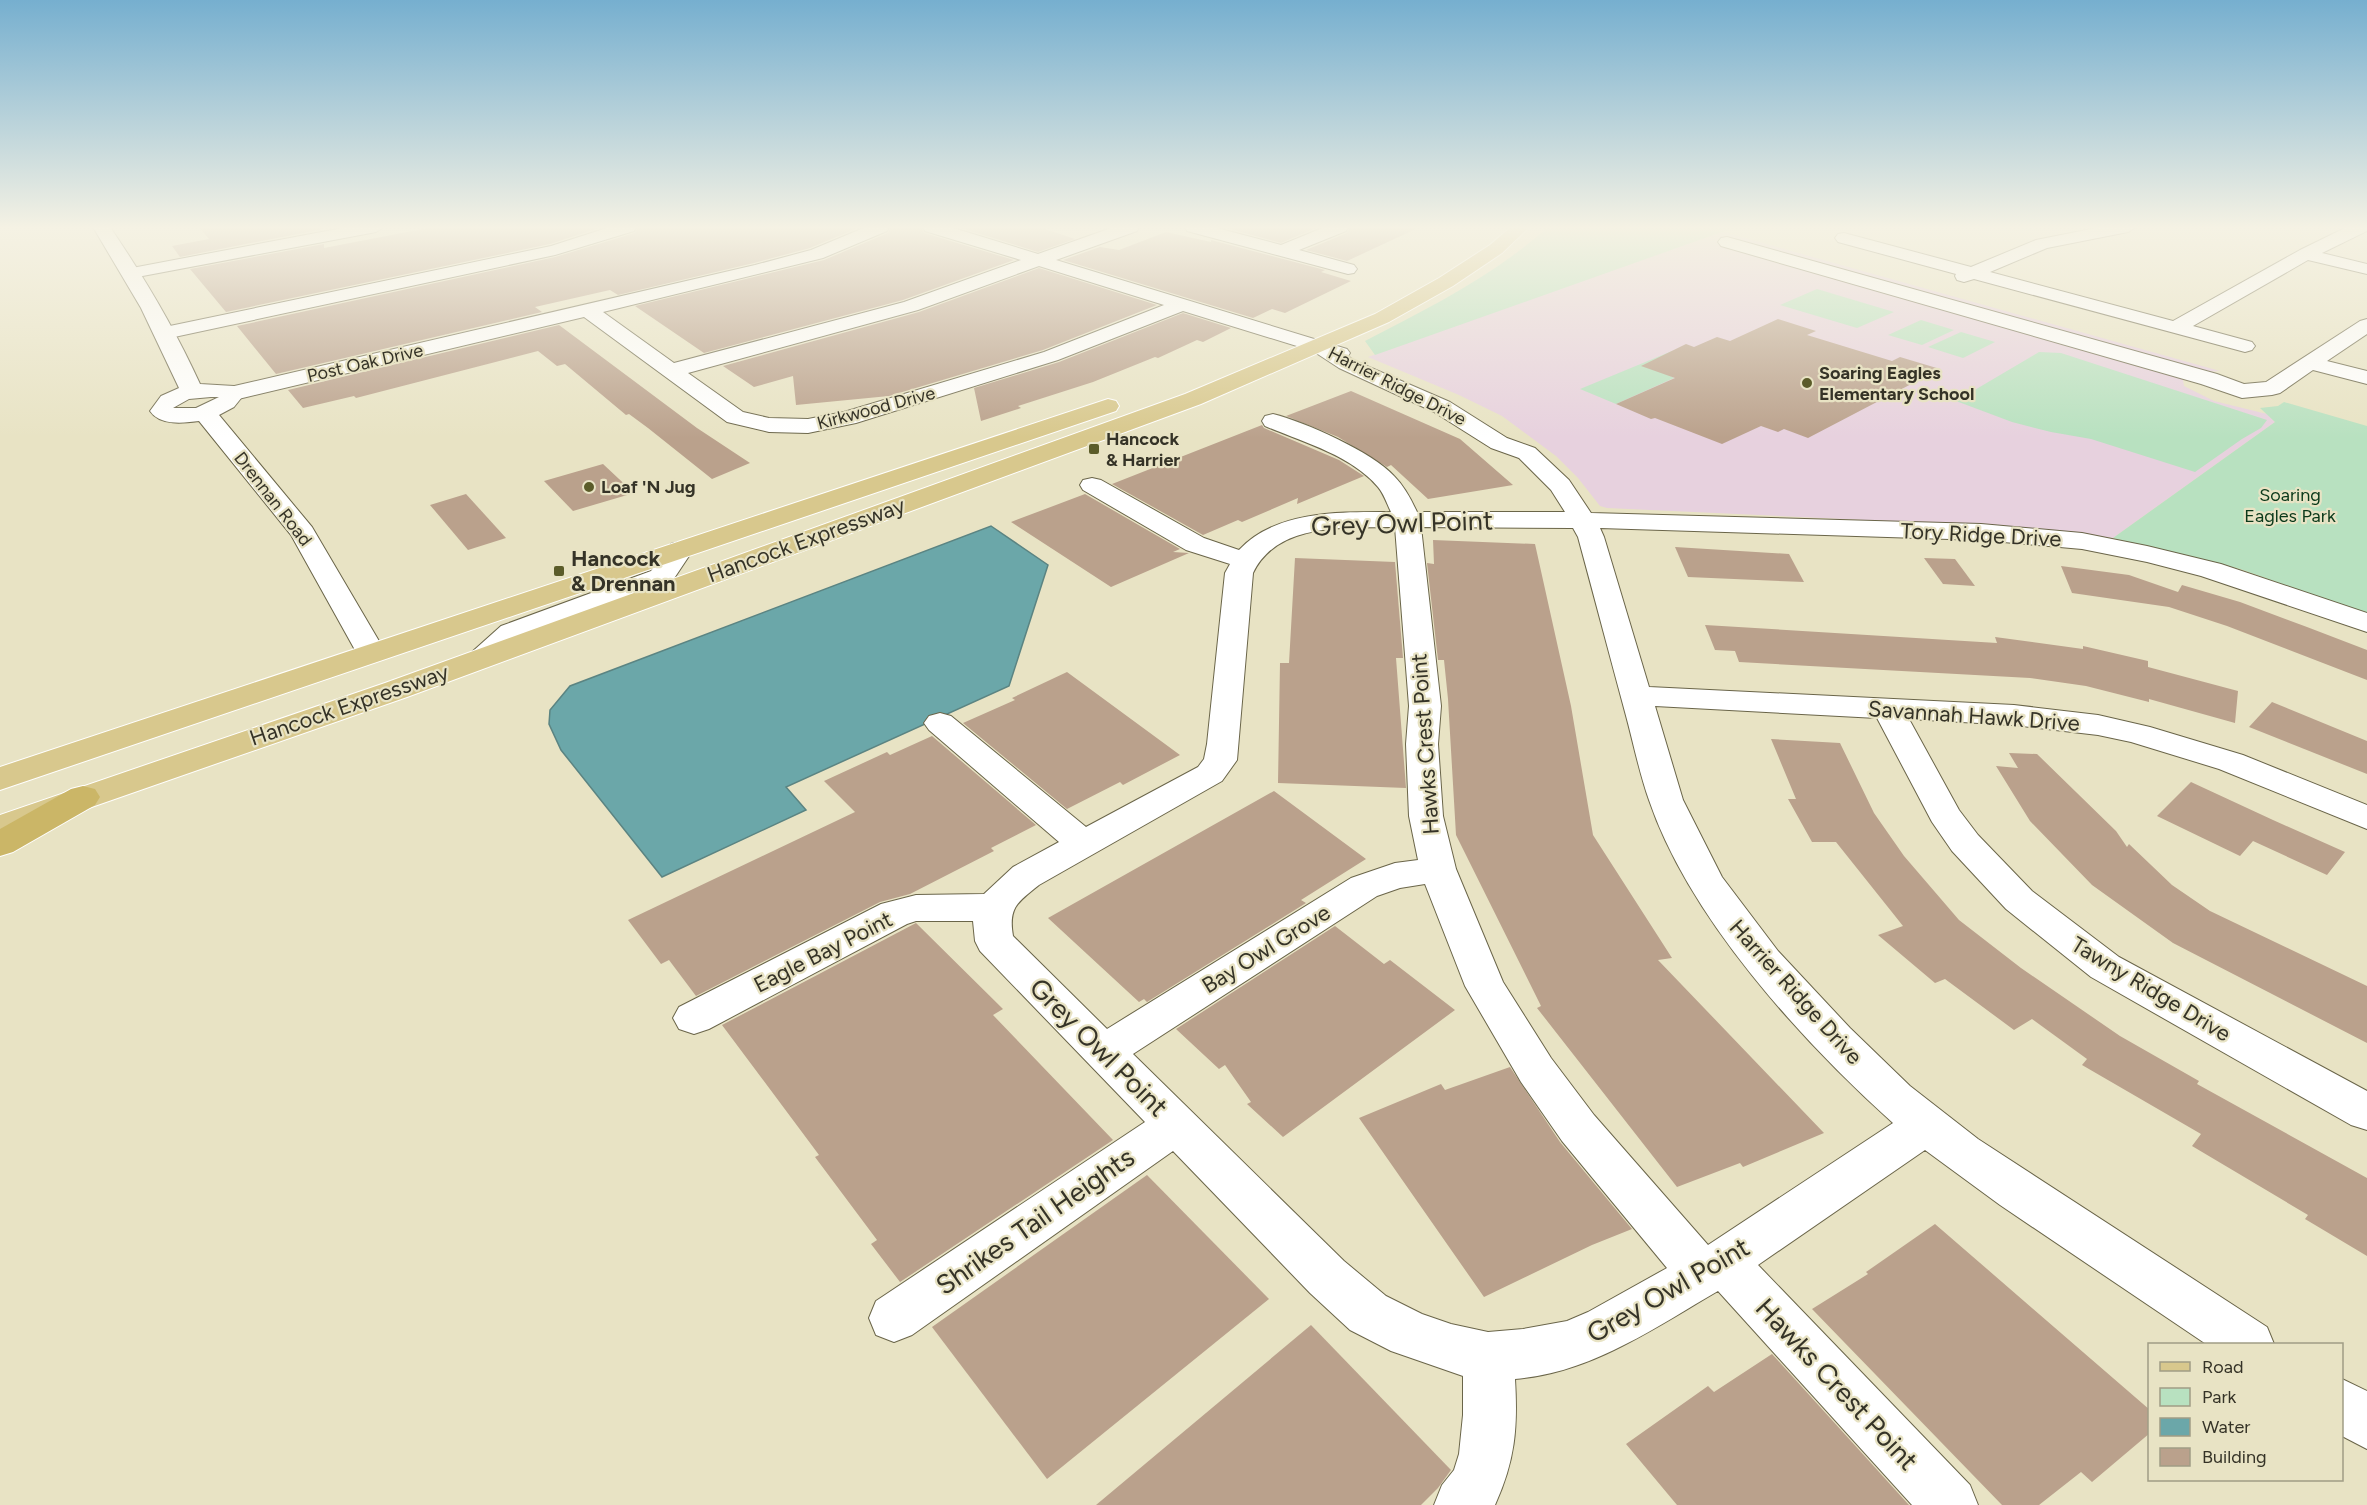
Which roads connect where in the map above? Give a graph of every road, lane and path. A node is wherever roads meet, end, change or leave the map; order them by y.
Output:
1 (145, 297) edge
2 (333, 297) edge
3 (646, 297) edge
4 (933, 297) edge
5 (1162, 297) edge
6 (1419, 297) edge
7 (1922, 297) edge
8 (2063, 297) edge
9 (2228, 297) edge
10 (1184, 304) junction
11 (588, 311) junction
12 (2367, 325) edge
13 (2175, 327) junction
14 (165, 333) junction
15 (1309, 337) junction
16 (2245, 346) dead end
17 (2311, 363) junction
18 (670, 371) junction
19 (2367, 378) edge
20 (198, 402) junction
21 (1273, 421) dead end
22 (1092, 485) dead end
23 (1407, 519) junction
24 (1582, 519) junction
25 (680, 550) junction
26 (1243, 560) junction
27 (2367, 623) edge
28 (371, 653) junction
29 (478, 660) junction
30 (1637, 696) junction
31 (1888, 709) junction
32 (940, 723) dead end
33 (0, 779) edge
34 (84, 796) junction
35 (2367, 818) edge
36 (0, 826) edge
37 (0, 844) edge
38 (1084, 844) junction
39 (1437, 869) junction
40 (994, 907) junction
41 (694, 1018) dead end
42 (1103, 1052) junction
43 (2367, 1112) edge
44 (1176, 1125) junction
45 (1926, 1125) junction
46 (1713, 1268) junction
47 (894, 1318) dead end
48 (2247, 1343) edge
49 (1488, 1356) junction
50 (2343, 1407) edge
51 (2367, 1422) edge
52 (1462, 1505) edge
53 (1950, 1505) edge

1 - 14 street, Drennan Road
2 - 14 street
3 - 11 street, Post Oak Drive
4 - 18 street
5 - 10 street, Harrier Ridge Drive
6 - 15 main road, Hancock Expressway
7 - 17 street
8 - 13 street
9 - 13 street
10 - 15 street, Harrier Ridge Drive
10 - 18 street, Kirkwood Drive
11 - 18 street, Kirkwood Drive
11 - 20 street, Post Oak Drive
12 - 17 street
13 - 16 street
14 - 20 street, Drennan Road
15 - 24 street, Harrier Ridge Drive
15 - 25 main road, Hancock Expressway
15 - 29 main road, Hancock Expressway
17 - 19 street
20 - 28 street, Drennan Road
21 - 23 street, Hawks Crest Point
22 - 26 street
23 - 24 street, Grey Owl Point
23 - 26 street, Grey Owl Point
23 - 39 street, Hawks Crest Point
24 - 27 street, Tory Ridge Drive
24 - 30 street, Harrier Ridge Drive
25 - 28 main road, Hancock Expressway
25 - 29 street
26 - 38 street
28 - 33 main road, Hancock Expressway
29 - 34 main road, Hancock Expressway
30 - 31 street, Savannah Hawk Drive
30 - 45 street, Harrier Ridge Drive
31 - 35 street, Savannah Hawk Drive
31 - 43 street, Tawny Ridge Drive
32 - 38 street
34 - 36 main road, Hancock Expressway
34 - 37 highway
38 - 40 street
39 - 42 street, Bay Owl Grove
39 - 46 street, Hawks Crest Point
40 - 41 street, Eagle Bay Point
40 - 42 street, Grey Owl Point
42 - 44 street, Grey Owl Point
44 - 47 street, Shrikes Tail Heights
44 - 49 street, Grey Owl Point
45 - 46 street, Grey Owl Point
45 - 48 street, Harrier Ridge Drive
46 - 49 street, Grey Owl Point
46 - 53 street, Hawks Crest Point
49 - 52 street
50 - 51 street

